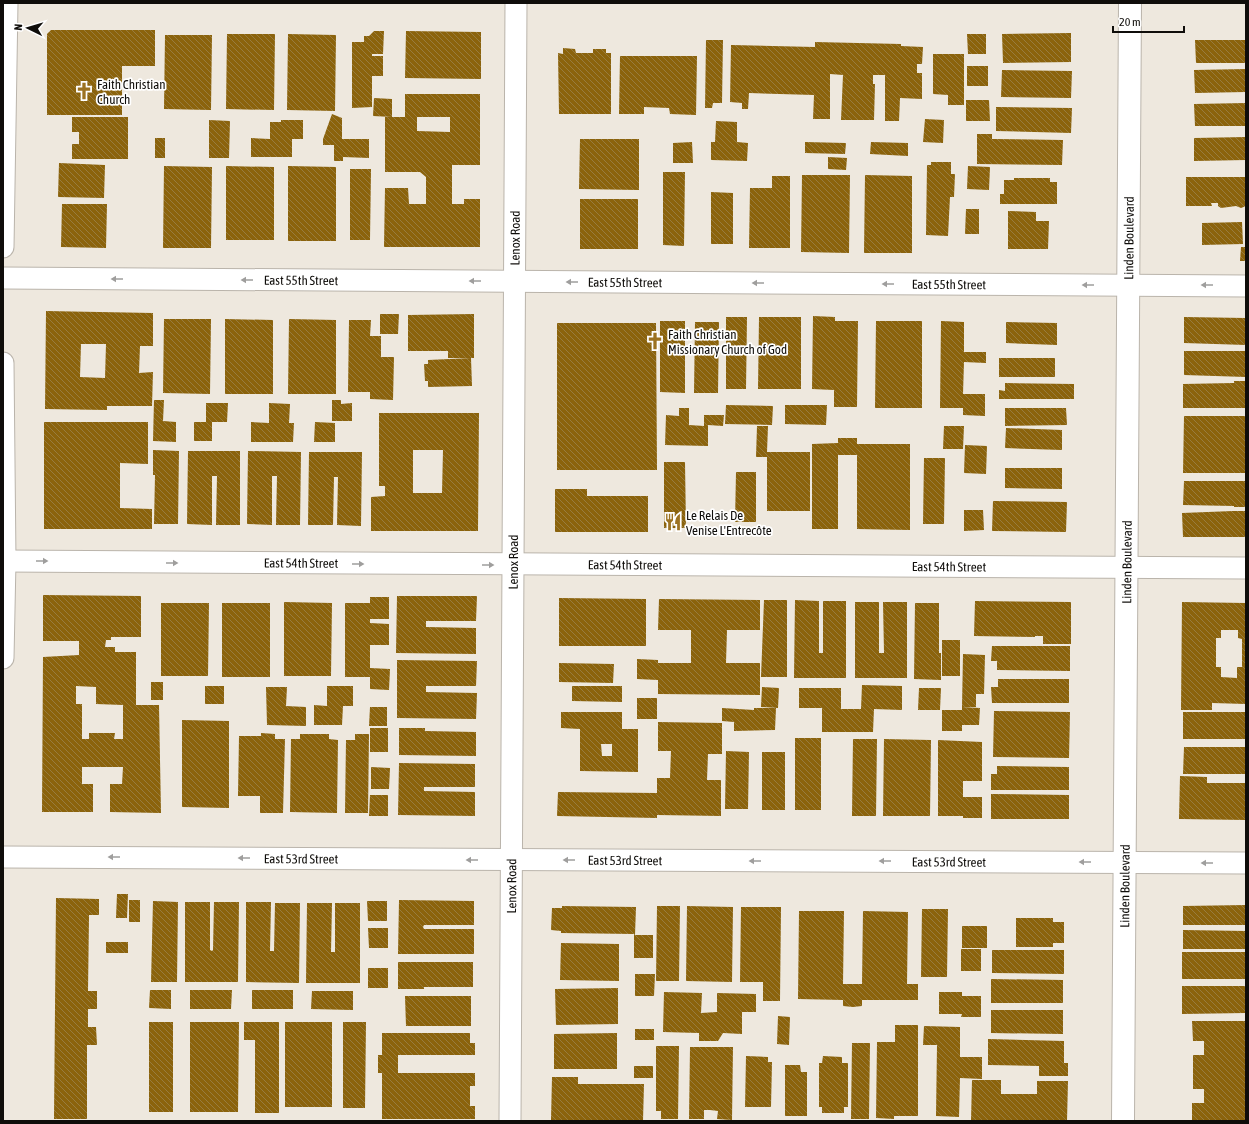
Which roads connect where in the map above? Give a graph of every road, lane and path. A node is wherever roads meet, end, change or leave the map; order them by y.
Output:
1 (8, 3) edge
2 (516, 3) edge
3 (1130, 3) edge
4 (3, 247) edge
5 (3, 278) edge
6 (514, 281) junction
7 (1127, 285) junction
8 (1246, 286) edge
9 (3, 362) edge
10 (4, 561) edge
11 (514, 565) junction
12 (1126, 567) junction
13 (1246, 568) edge
14 (3, 658) edge
15 (3, 857) edge
16 (511, 860) junction
17 (1124, 862) junction
18 (1246, 863) edge
19 (510, 1121) edge
20 (1123, 1121) edge

1 - 4 street
2 - 6 street, Lenox Road
3 - 7 highway, Linden Boulevard
6 -> 5 street, East 55th Street
7 -> 6 street, East 55th Street
6 - 11 street, Lenox Road
8 -> 7 street, East 55th Street
7 - 12 highway, Linden Boulevard
9 - 10 street
10 -> 11 street, East 54th Street
10 - 14 street
11 - 12 street, East 54th Street
11 - 16 street, Lenox Road
12 - 13 street, East 54th Street
12 - 17 highway, Linden Boulevard
16 -> 15 street, East 53rd Street
17 -> 16 street, East 53rd Street
16 - 19 street, Lenox Road
18 -> 17 street, East 53rd Street
17 - 20 highway, Linden Boulevard

